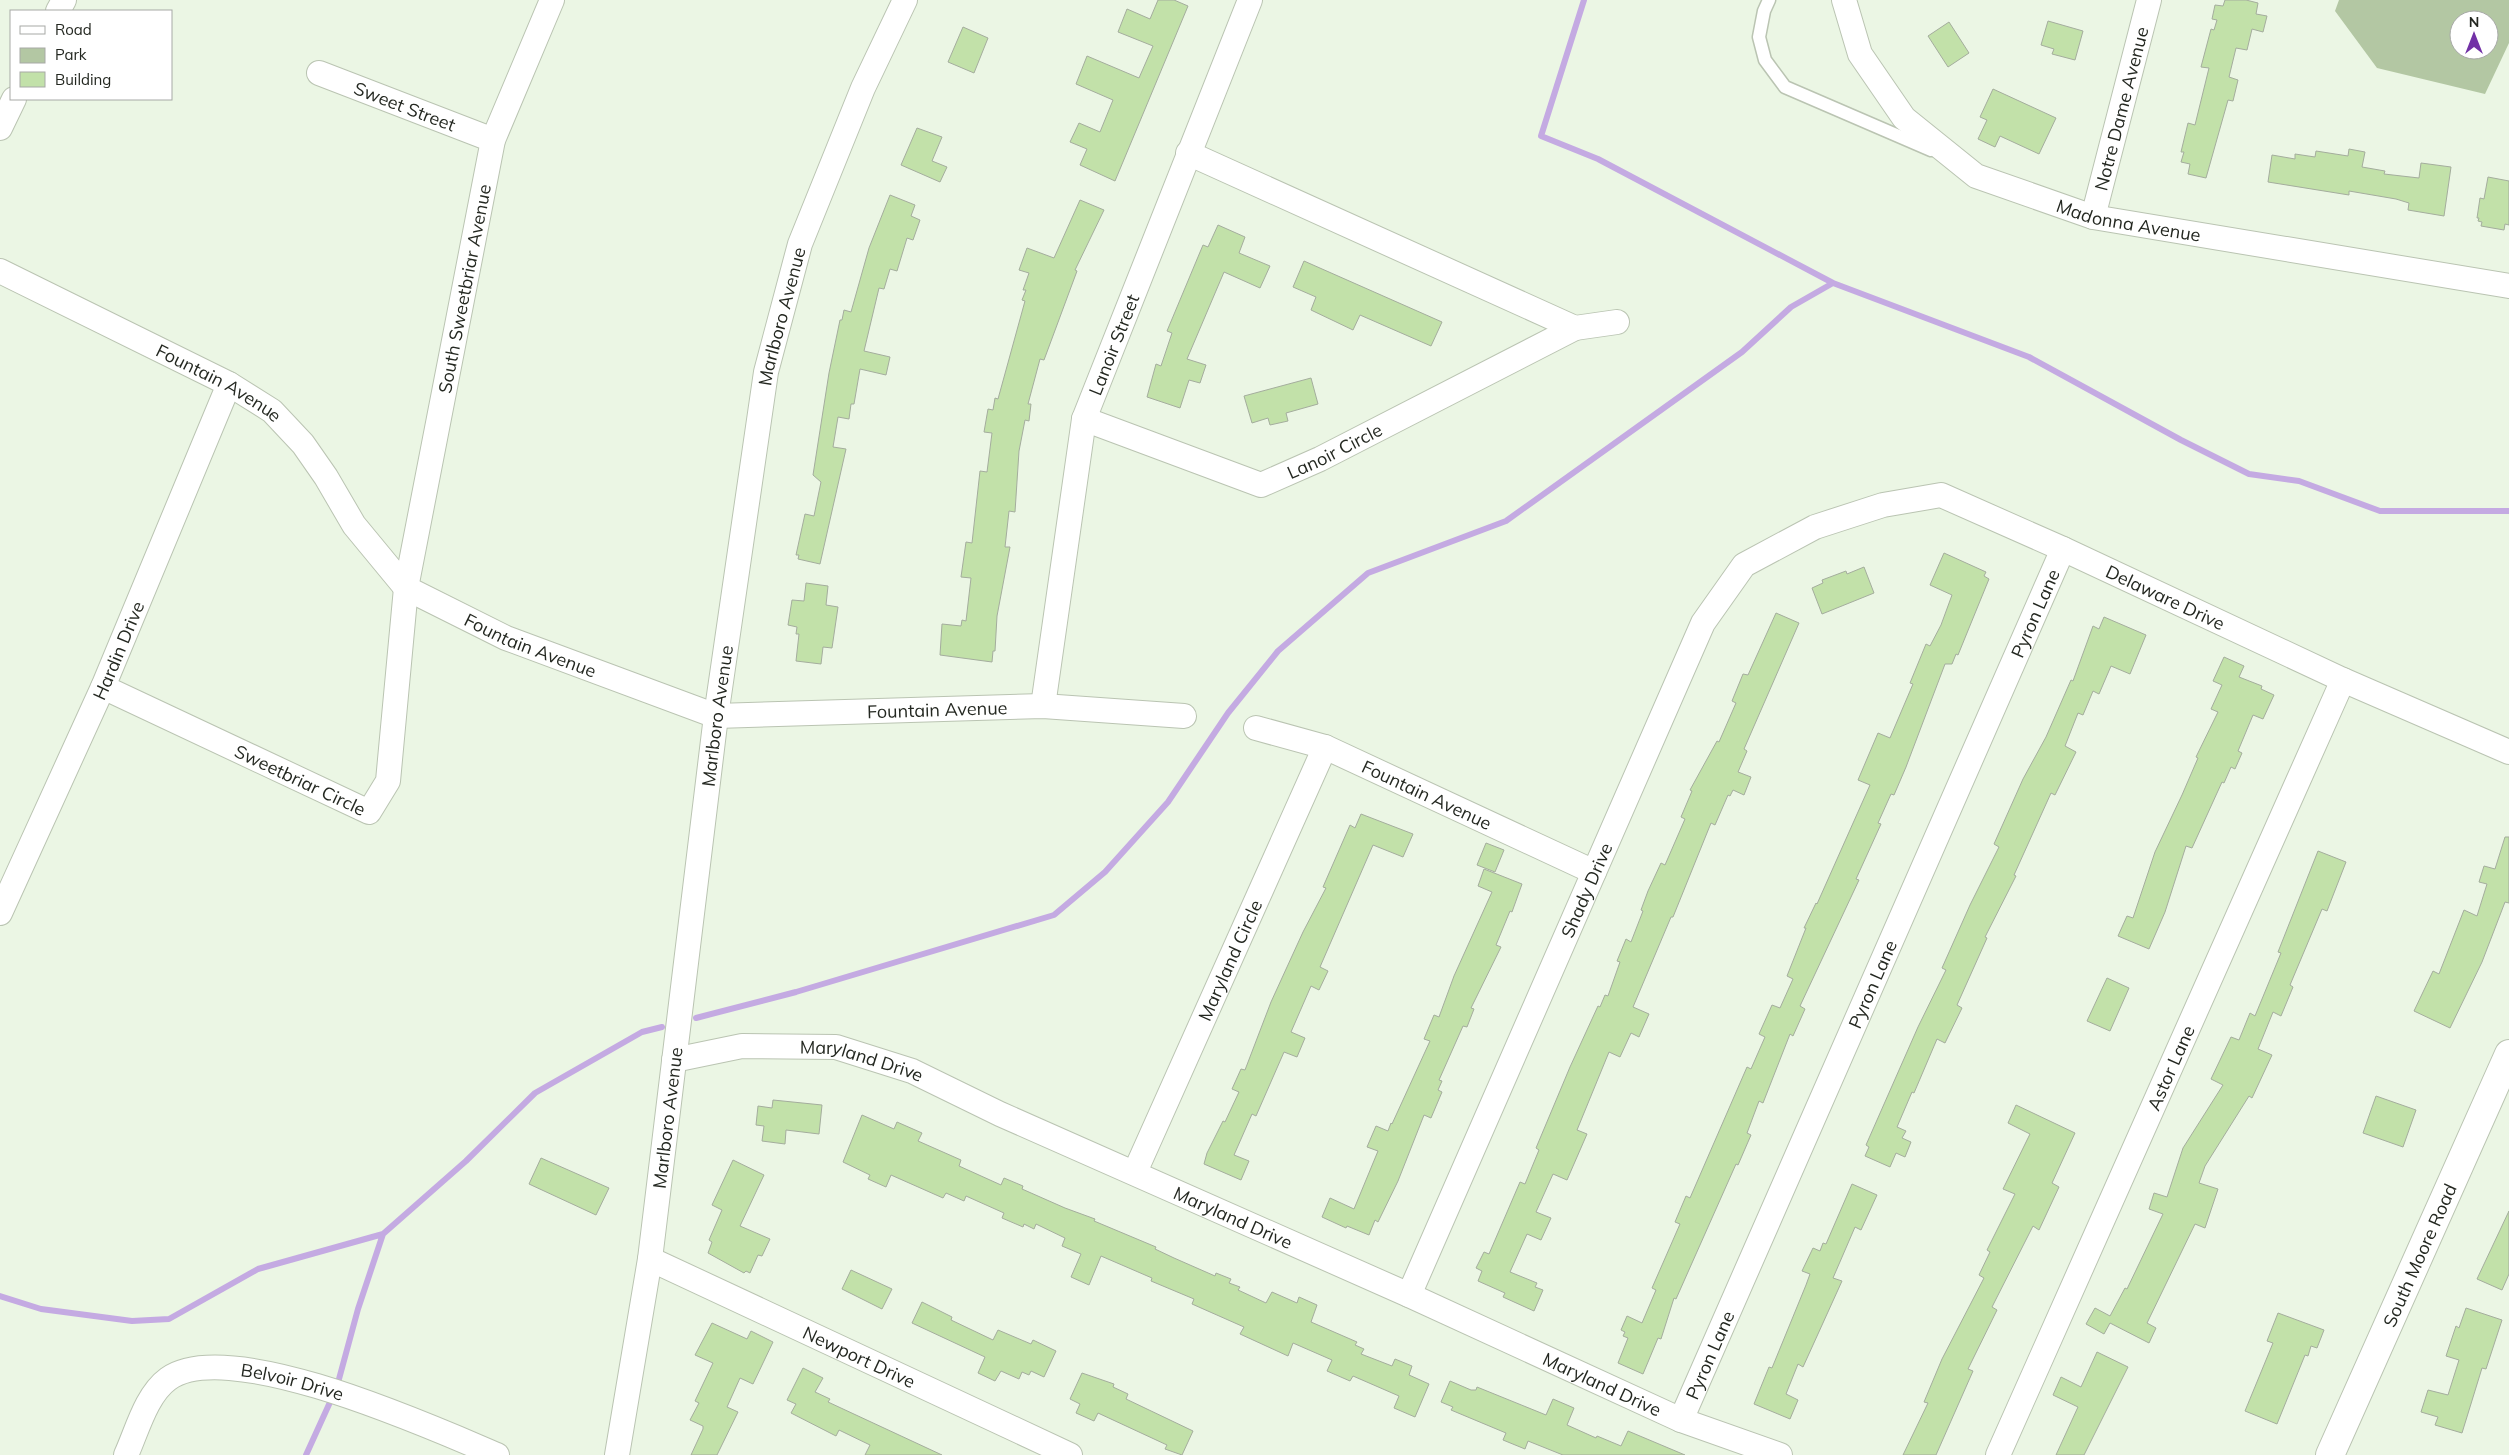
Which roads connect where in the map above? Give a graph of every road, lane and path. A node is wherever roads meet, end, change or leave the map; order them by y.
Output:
1 (552, 0) edge
2 (905, 0) edge
3 (1250, 0) edge
4 (1769, 0) edge
5 (1844, 0) edge
6 (2149, 0) edge
7 (319, 73) dead end
8 (14, 100) edge
9 (0, 128) edge
10 (493, 140) junction
11 (1188, 153) junction
12 (1956, 161) junction
13 (2093, 217) junction
14 (0, 271) edge
15 (2509, 286) edge
16 (1618, 322) dead end
17 (1575, 328) junction
18 (229, 384) junction
19 (1084, 419) junction
20 (1815, 527) joint
21 (2064, 549) junction
22 (406, 588) junction
23 (2343, 680) junction
24 (103, 686) junction
25 (1043, 706) junction
26 (716, 716) junction
27 (1184, 716) dead end
28 (1256, 728) dead end
29 (1325, 747) junction
30 (2509, 752) edge
31 (1594, 872) junction
32 (0, 913) edge
33 (2509, 1054) edge
34 (674, 1060) junction
35 (1135, 1172) junction
36 (650, 1259) junction
37 (1409, 1295) junction
38 (1681, 1420) junction
39 (126, 1455) edge
40 (497, 1455) edge
41 (617, 1455) edge
42 (1070, 1455) edge
43 (1780, 1455) edge
44 (1998, 1455) edge
45 (2330, 1455) edge

1 - 10 street, South Sweetbriar Avenue
2 - 26 street, Marlboro Avenue
3 - 11 street, Lanoir Street
4 - 12 lane
5 - 12 street, Madonna Avenue
6 - 13 street, Notre Dame Avenue
7 - 10 street, Sweet Street
8 - 9 street
10 - 22 street, South Sweetbriar Avenue
11 - 17 street
11 - 19 street, Lanoir Street
12 - 13 street, Madonna Avenue
13 - 15 street, Madonna Avenue
14 - 18 street, Fountain Avenue
16 - 17 street, Lanoir Circle
17 - 19 street, Lanoir Circle
18 - 22 street, Fountain Avenue
18 - 24 street, Hardin Drive
19 - 25 street, Lanoir Street
20 - 21 street, Delaware Drive
20 - 31 street, Shady Drive
21 - 23 street, Delaware Drive
21 - 38 street, Pyron Lane
22 - 24 street, Sweetbriar Circle
22 - 26 street, Fountain Avenue
23 - 30 street, Delaware Drive
23 - 44 street, Astor Lane
24 - 32 street, Hardin Drive
25 - 26 street, Fountain Avenue
25 - 27 street, Fountain Avenue
26 - 34 street, Marlboro Avenue
28 - 29 street, Fountain Avenue
29 - 31 street, Fountain Avenue
29 - 35 street, Maryland Circle
31 - 37 street, Shady Drive
33 - 45 main road, South Moore Road
34 - 35 street, Maryland Drive
34 - 36 street, Marlboro Avenue
35 - 37 street, Maryland Drive
36 - 41 street, Marlboro Avenue
36 - 42 street, Newport Drive
37 - 38 street, Maryland Drive
38 - 43 street, Maryland Drive
39 - 40 street, Belvoir Drive

